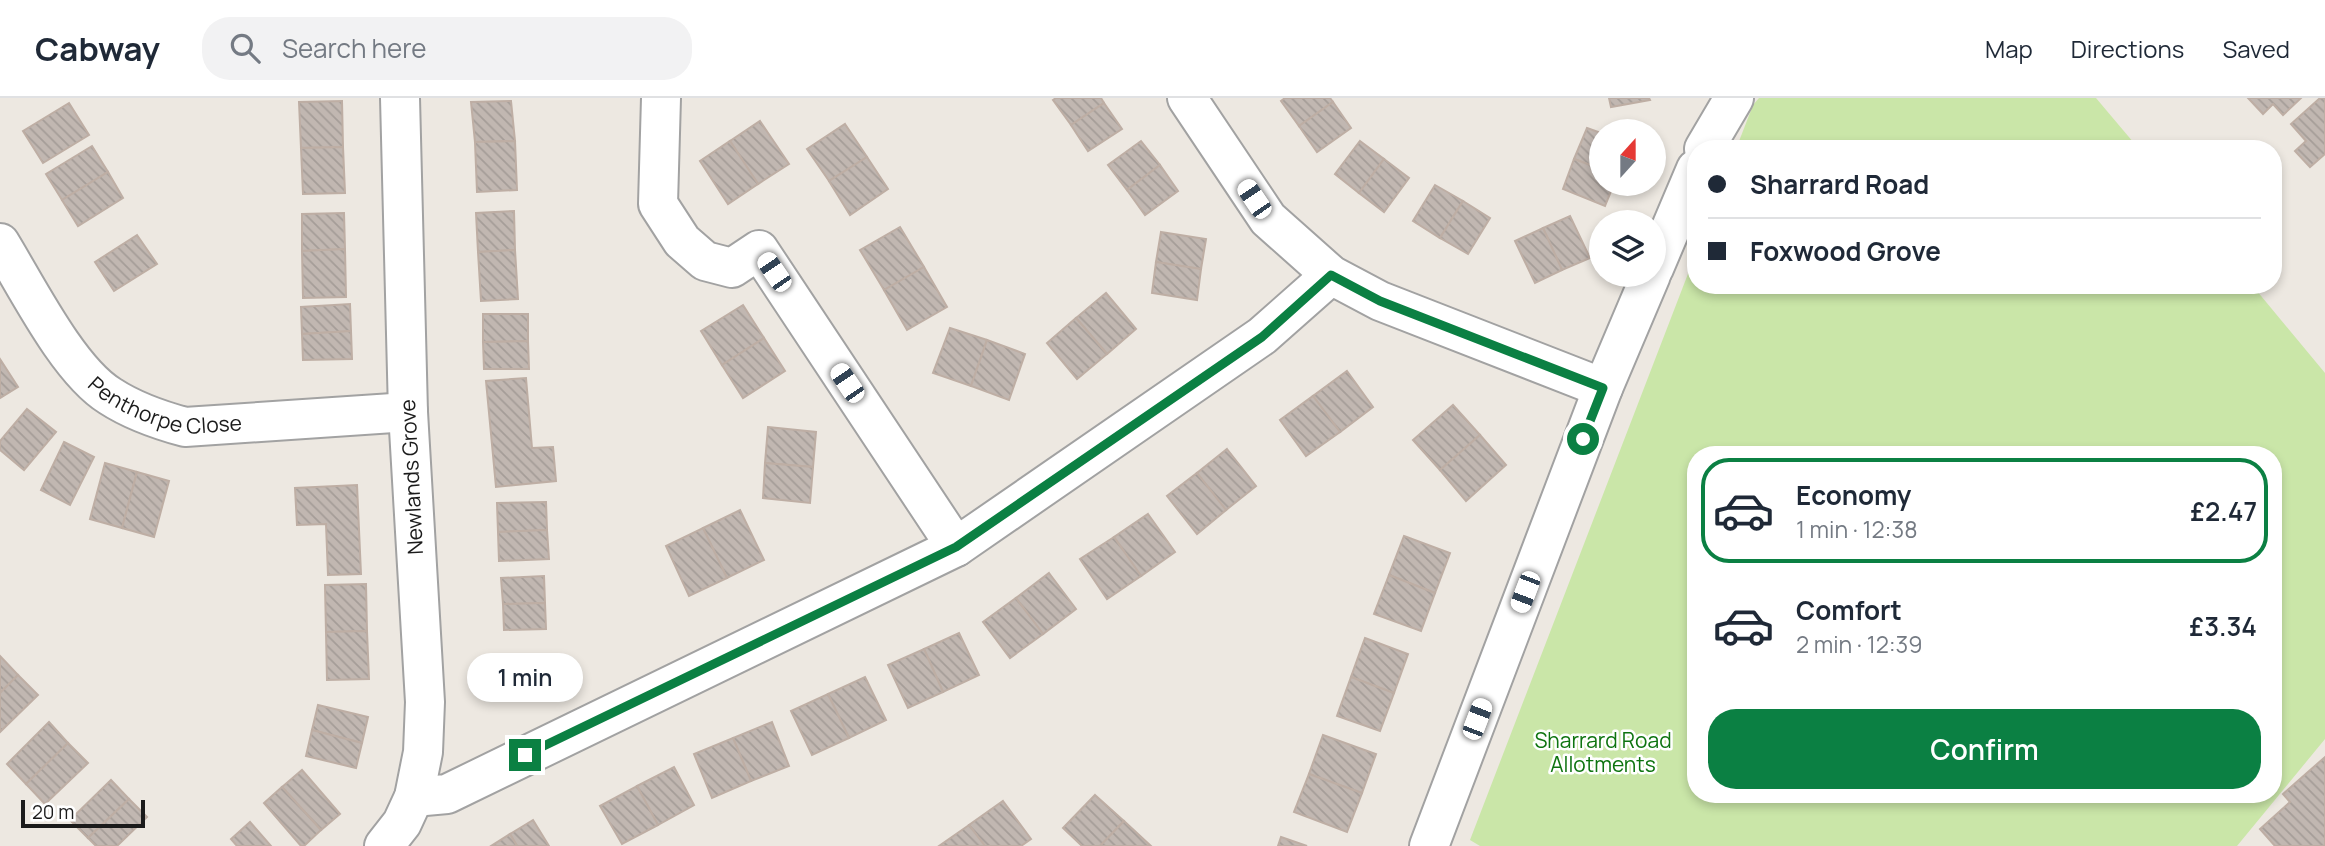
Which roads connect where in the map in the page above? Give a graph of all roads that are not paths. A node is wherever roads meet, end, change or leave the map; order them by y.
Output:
1 (400, 98) edge
2 (661, 98) edge
3 (1187, 98) edge
4 (1734, 98) edge
5 (1709, 140) edge
6 (1687, 190) edge
7 (1666, 240) edge
8 (0, 243) edge
9 (1331, 275) junction
10 (1646, 287) edge
11 (1603, 388) junction
12 (408, 412) junction
13 (956, 547) junction
14 (414, 797) junction
15 (384, 846) edge
16 (1429, 846) edge

1 - 12 street, Newlands Grove
2 - 13 street
3 - 9 street
4 - 5 street
6 - 7 street
8 - 12 street, Penthorpe Close
9 - 11 street
9 - 13 street
10 - 11 street
11 - 16 street
12 - 14 street, Newlands Grove
13 - 14 street
14 - 15 street, Newlands Grove

